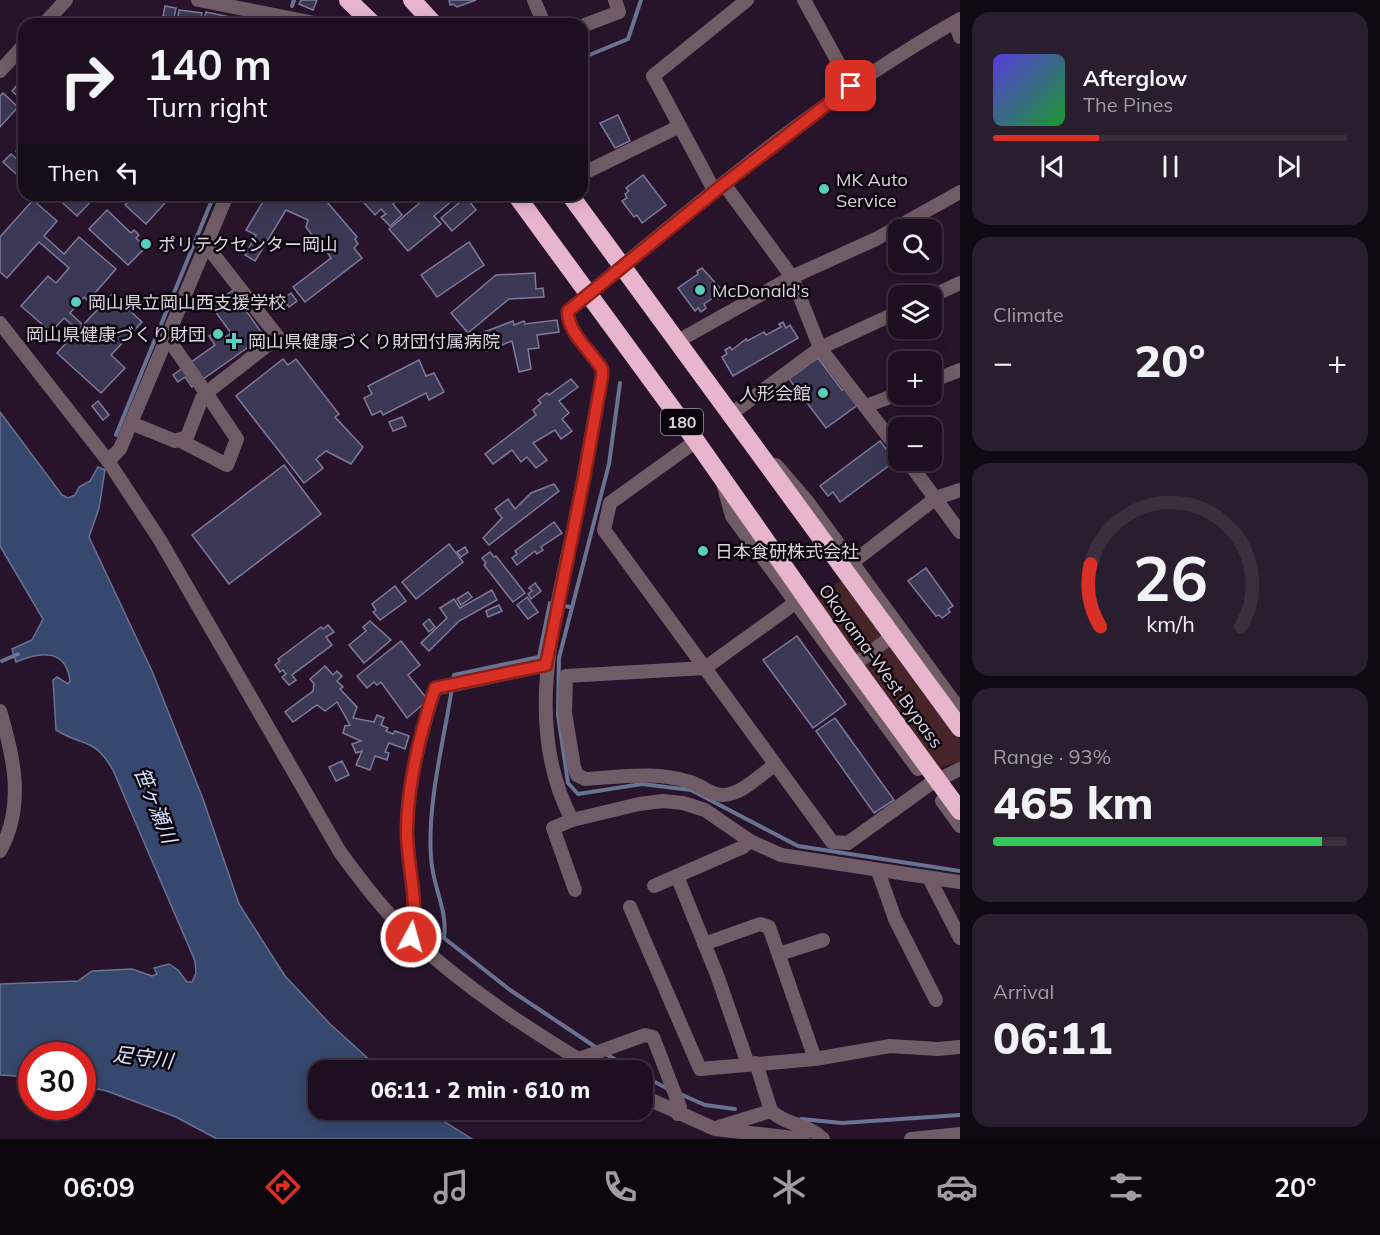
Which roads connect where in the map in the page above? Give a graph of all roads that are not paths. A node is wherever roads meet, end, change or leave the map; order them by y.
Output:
1 (66, 0) edge
2 (198, 0) edge
3 (348, 0) edge
4 (412, 0) edge
5 (534, 0) edge
6 (615, 0) edge
7 (747, 0) edge
8 (804, 0) edge
9 (50, 18) edge
10 (286, 18) edge
11 (364, 18) edge
12 (428, 18) edge
13 (542, 18) edge
14 (957, 20) edge
15 (588, 24) edge
16 (960, 37) edge
17 (18, 51) edge
18 (0, 70) edge
19 (851, 86) junction
20 (680, 126) junction
21 (588, 171) edge
22 (720, 188) junction
23 (960, 192) edge
24 (224, 201) edge
25 (521, 201) edge
26 (574, 201) edge
27 (206, 245) junction
28 (623, 266) junction
29 (792, 278) junction
30 (960, 283) edge
31 (942, 291) edge
32 (590, 293) junction
33 (888, 317) edge
34 (0, 323) edge
35 (167, 338) junction
36 (678, 341) junction
37 (820, 348) junction
38 (960, 370) edge
39 (942, 377) edge
40 (206, 393) junction
41 (888, 398) edge
42 (866, 406) junction
43 (731, 414) junction
44 (131, 423) junction
45 (888, 436) edge
46 (182, 441) junction
47 (696, 441) junction
48 (757, 448) junction
49 (108, 461) junction
50 (915, 471) edge
51 (723, 483) junction
52 (960, 489) edge
53 (936, 498) junction
54 (960, 532) edge
55 (853, 562) junction
56 (795, 603) junction
57 (893, 627) junction
58 (546, 665) junction
59 (705, 668) junction
60 (846, 671) junction
61 (960, 710) edge
62 (0, 711) edge
63 (960, 728) edge
64 (12, 754) junction
65 (0, 764) edge
66 (775, 765) junction
67 (960, 769) edge
68 (930, 784) junction
69 (960, 811) edge
70 (572, 820) junction
71 (960, 826) edge
72 (750, 841) junction
73 (0, 851) edge
74 (878, 871) junction
75 (677, 876) junction
76 (929, 878) junction
77 (960, 882) edge
78 (654, 886) dead end
79 (574, 890) dead end
80 (630, 907) dead end
81 (411, 937) junction
82 (960, 938) edge
83 (823, 940) dead end
84 (704, 944) junction
85 (778, 954) junction
86 (936, 1000) dead end
87 (960, 1047) edge
88 (579, 1059) joint
89 (815, 1059) junction
90 (752, 1063) junction
91 (653, 1102) edge
92 (771, 1111) junction
93 (678, 1114) junction
94 (715, 1129) junction
95 (960, 1134) edge
96 (803, 1139) edge
97 (823, 1139) edge
98 (911, 1139) edge

1 - 9 street
2 - 10 street
3 - 11 highway
4 - 12 highway
5 - 13 street
6 - 15 street
7 - 20 street
8 - 19 street
14 - 16 street
14 - 19 street
17 - 18 street
19 - 22 street
20 - 21 street
20 - 22 street
22 - 28 street
22 - 29 street
23 - 29 street
24 - 27 street
25 - 32 highway, Okayama-West Bypass / 180
26 - 28 highway, Okayama-West Bypass / 180
27 - 35 street
27 - 40 street
28 - 32 street
28 - 36 highway, Okayama-West Bypass / 180
29 - 36 street
29 - 37 street
30 - 31 street
32 - 47 highway, Okayama-West Bypass / 180
32 - 58 street
33 - 37 street
34 - 49 street
35 - 40 street
35 - 44 street
36 - 43 highway, Okayama-West Bypass / 180
37 - 42 street
37 - 43 street
38 - 39 street
40 - 46 street
40 - 46 street
41 - 42 street
42 - 45 street
43 - 48 highway, Okayama-West Bypass / 180
44 - 46 street
44 - 49 street
47 - 51 highway, Okayama-West Bypass / 180
47 - 59 street
48 - 55 street
48 - 57 highway, Okayama-West Bypass / 180
49 - 81 street
50 - 53 street
51 - 56 street
51 - 69 highway, Okayama-West Bypass / 180, bridge
52 - 53 street
53 - 54 street
53 - 55 street
55 - 57 street
56 - 59 street
56 - 60 street
57 - 60 street
57 - 61 street
57 - 63 highway, Okayama-West Bypass / 180, bridge
58 - 70 street
58 - 81 street
59 - 66 street
59 - 66 street
60 - 68 street
62 - 64 street
64 - 65 street
64 - 73 street
66 - 68 street
67 - 68 street
68 - 71 street
70 - 72 street
70 - 79 street
72 - 74 street
72 - 75 street
74 - 76 street
74 - 86 street
75 - 78 street
75 - 84 street
76 - 77 street
76 - 82 street
80 - 90 street
81 - 88 street
83 - 85 street
84 - 85 street
84 - 90 street
85 - 89 street
87 - 89 street
88 - 93 street
89 - 90 street
90 - 92 street
91 - 93 street
92 - 94 street
92 - 97 street
93 - 94 street
94 - 96 street
95 - 98 street

